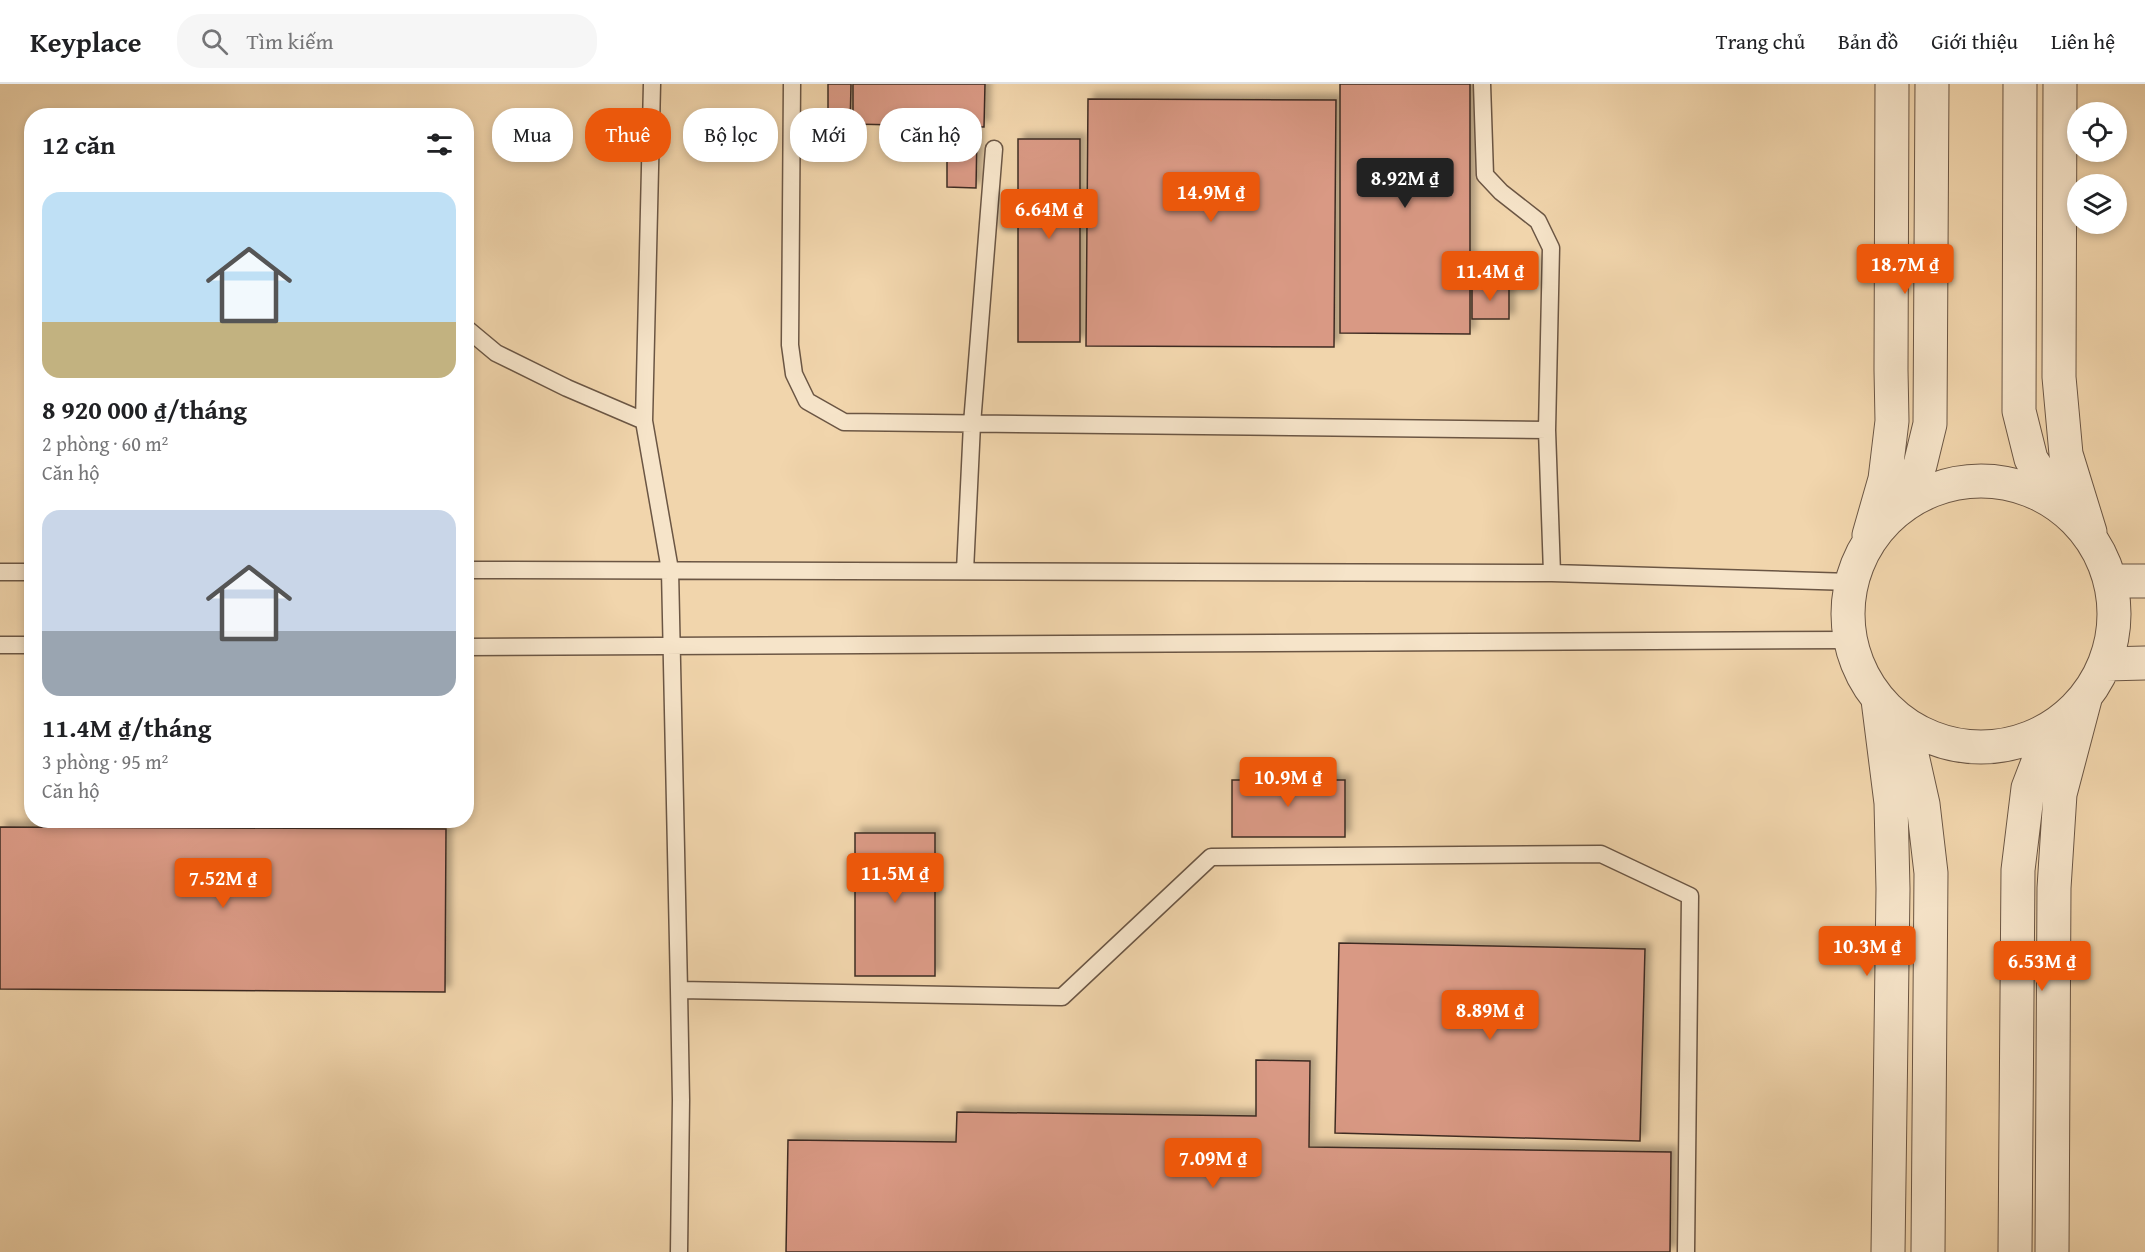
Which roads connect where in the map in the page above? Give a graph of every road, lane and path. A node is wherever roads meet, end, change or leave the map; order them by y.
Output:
1 (652, 84) edge
2 (792, 84) edge
3 (1482, 84) edge
4 (1892, 84) edge
5 (1932, 84) edge
6 (2020, 84) edge
7 (2060, 84) edge
8 (994, 149) dead end
9 (474, 335) edge
10 (644, 421) junction
11 (972, 424) junction
12 (1547, 430) junction
13 (2061, 506) junction
14 (1894, 512) junction
15 (2092, 539) junction
16 (1867, 544) junction
17 (474, 570) edge
18 (670, 570) junction
19 (965, 571) junction
20 (0, 572) edge
21 (24, 572) edge
22 (1552, 573) junction
23 (2145, 581) edge
24 (1851, 582) junction
25 (2110, 582) junction
26 (1850, 640) junction
27 (0, 645) edge
28 (24, 645) edge
29 (474, 646) edge
30 (672, 647) junction
31 (2145, 663) edge
32 (2106, 664) junction
33 (2085, 699) junction
34 (1878, 700) junction
35 (1905, 724) junction
36 (2051, 728) junction
37 (679, 990) junction
38 (678, 1252) edge
39 (1686, 1252) edge
40 (1888, 1252) edge
41 (1928, 1252) edge
42 (2015, 1252) edge
43 (2052, 1252) edge

1 - 10 lane
2 - 11 lane
3 - 12 lane
4 - 16 street
5 - 14 street
6 - 13 street
7 - 15 street
8 - 11 lane
9 - 10 lane
10 - 18 lane
11 - 12 lane
11 - 19 lane
12 - 22 lane
13 - 14 street
13 - 15 street
14 - 16 street
15 - 25 street
16 - 24 street
17 - 18 lane
18 - 19 lane
18 - 30 lane
19 - 22 lane
20 - 21 lane
22 - 24 lane
23 - 25 street
24 - 26 street
25 - 32 street
26 - 30 lane
26 - 34 street
27 - 28 lane
29 - 30 lane
30 - 37 lane
31 - 32 street
32 - 33 street
33 - 36 street
33 - 43 street
34 - 35 street
34 - 40 street
35 - 36 street
35 - 41 street
36 - 42 street
37 - 38 lane
37 - 39 lane

